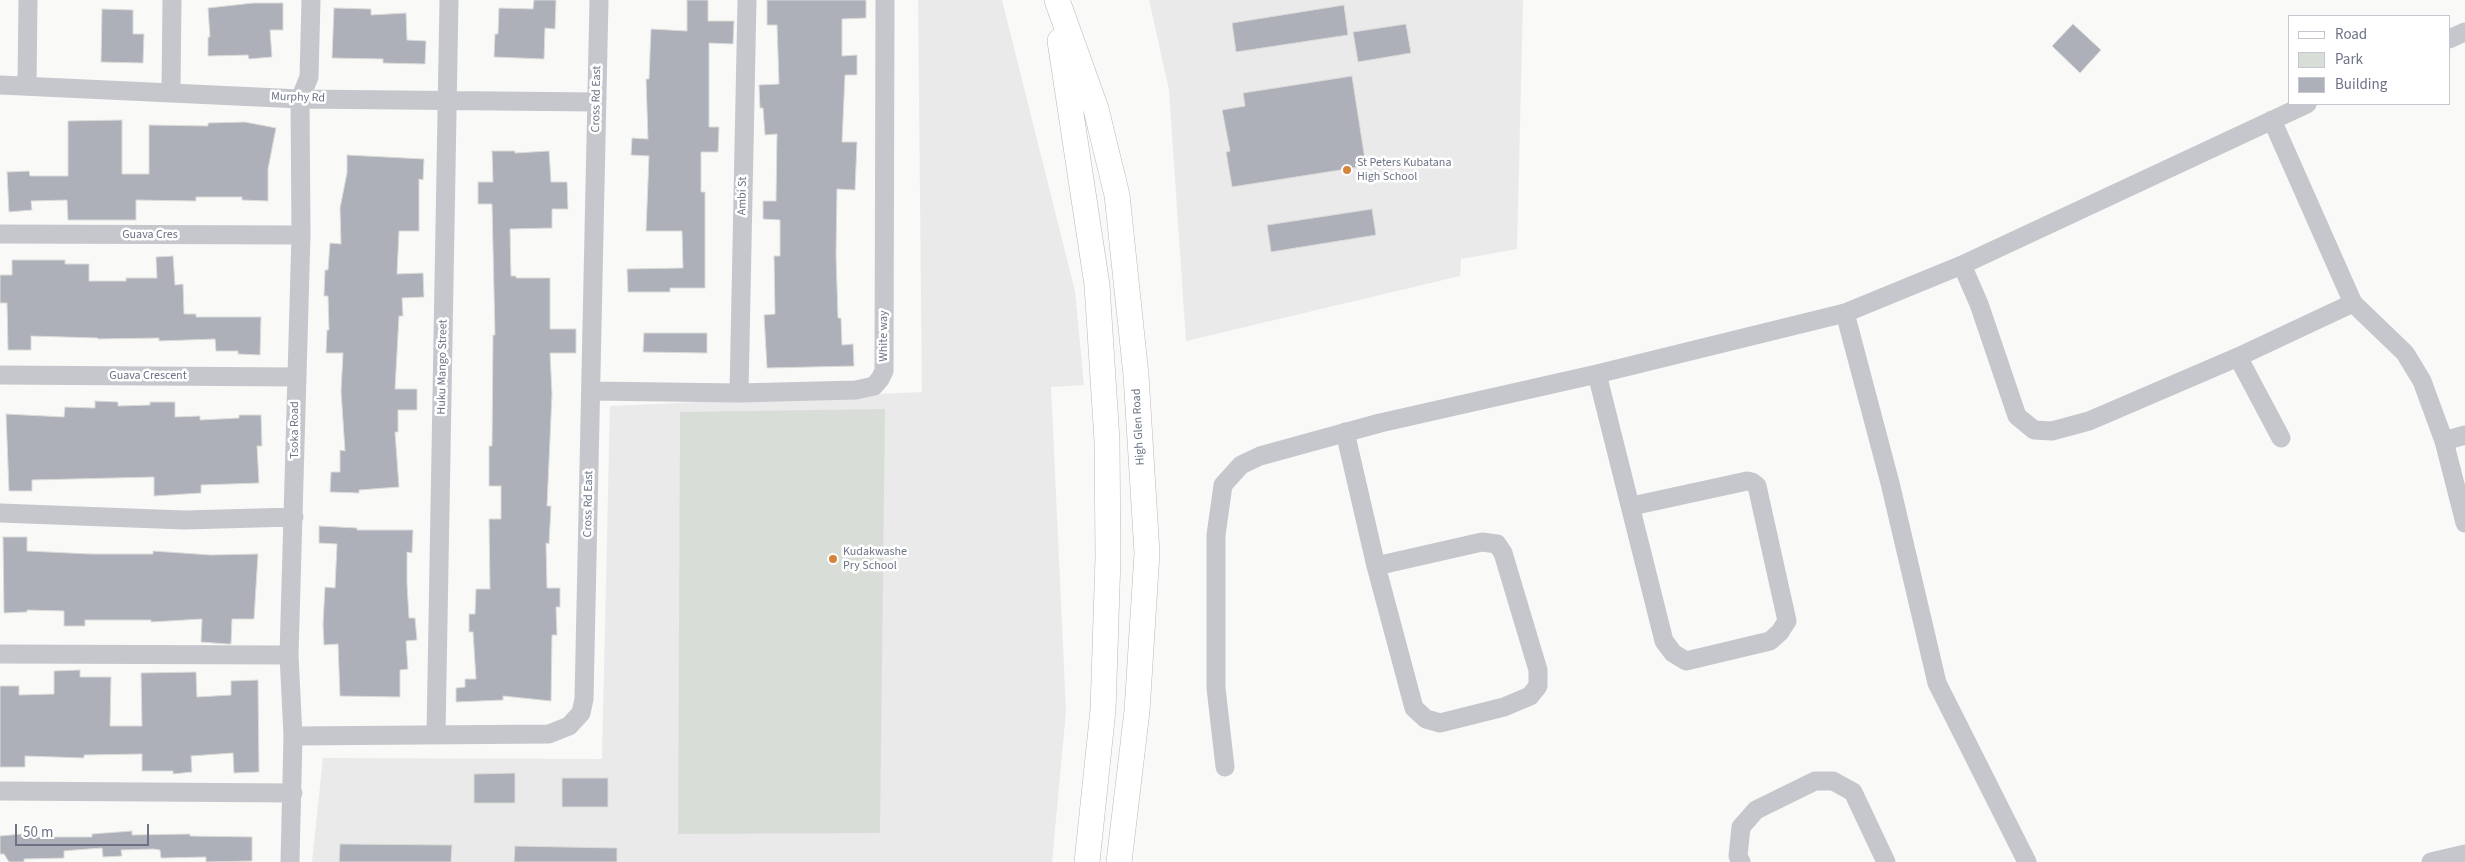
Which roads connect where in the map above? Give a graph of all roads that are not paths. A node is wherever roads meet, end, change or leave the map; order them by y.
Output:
1 (28, 0) edge
2 (172, 0) edge
3 (311, 0) edge
4 (449, 0) edge
5 (599, 0) edge
6 (747, 0) edge
7 (885, 0) edge
8 (1056, 0) edge
9 (2465, 32) edge
10 (2450, 40) edge
11 (0, 85) edge
12 (27, 85) junction
13 (172, 92) junction
14 (300, 99) junction
15 (448, 100) junction
16 (596, 102) junction
17 (2305, 105) edge
18 (2272, 120) junction
19 (0, 234) edge
20 (301, 235) junction
21 (1962, 265) junction
22 (2353, 303) junction
23 (1845, 313) junction
24 (2238, 357) junction
25 (1598, 374) junction
26 (0, 375) edge
27 (295, 377) junction
28 (592, 391) junction
29 (739, 393) junction
30 (1345, 432) junction
31 (2465, 435) edge
32 (2281, 438) dead end
33 (2444, 441) junction
34 (1632, 506) junction
35 (0, 513) edge
36 (294, 517) junction
37 (2465, 523) edge
38 (1376, 566) junction
39 (0, 654) edge
40 (288, 655) junction
41 (436, 734) junction
42 (293, 736) junction
43 (1225, 767) dead end
44 (0, 791) edge
45 (293, 794) junction
46 (2465, 854) edge
47 (290, 862) edge
48 (1087, 862) edge
49 (1119, 862) edge
50 (1741, 862) edge
51 (1886, 862) edge
52 (2027, 862) edge
53 (2431, 862) edge

1 - 12 street
2 - 13 street
3 - 14 street, Tsoka Road
4 - 15 street, Huku Mango Street
5 - 16 street, Cross Rd East
6 - 29 street, Ambi St
7 - 29 street, White way
8 - 48 main road, High Glen Road
8 - 49 main road, High Glen Road
9 - 10 street
11 - 12 street, Murphy Rd
12 - 13 street, Murphy Rd
13 - 14 street, Murphy Rd
14 - 15 street, Murphy Rd
14 - 20 street, Tsoka Road
15 - 16 street, Murphy Rd
15 - 41 street, Huku Mango Street
16 - 28 street, Cross Rd East
17 - 18 street
18 - 21 street
18 - 22 street
19 - 20 street, Guava Cres
20 - 27 street, Tsoka Road
21 - 23 street
21 - 24 street
22 - 24 street
22 - 33 street
23 - 25 street
23 - 52 street
24 - 32 street
25 - 30 street
25 - 34 street
26 - 27 street, Guava Crescent
27 - 36 street, Tsoka Road
28 - 29 street, White way
28 - 41 street, Cross Rd East
30 - 38 street
30 - 43 street
31 - 33 street
33 - 37 street
34 - 34 street
35 - 36 street
36 - 40 street, Tsoka Road
38 - 38 street
39 - 40 street
40 - 42 street, Tsoka Road
41 - 42 street, Cross Rd East
42 - 45 street, Tsoka Road
44 - 45 street
45 - 47 street, Tsoka Road
46 - 53 street
50 - 51 street

